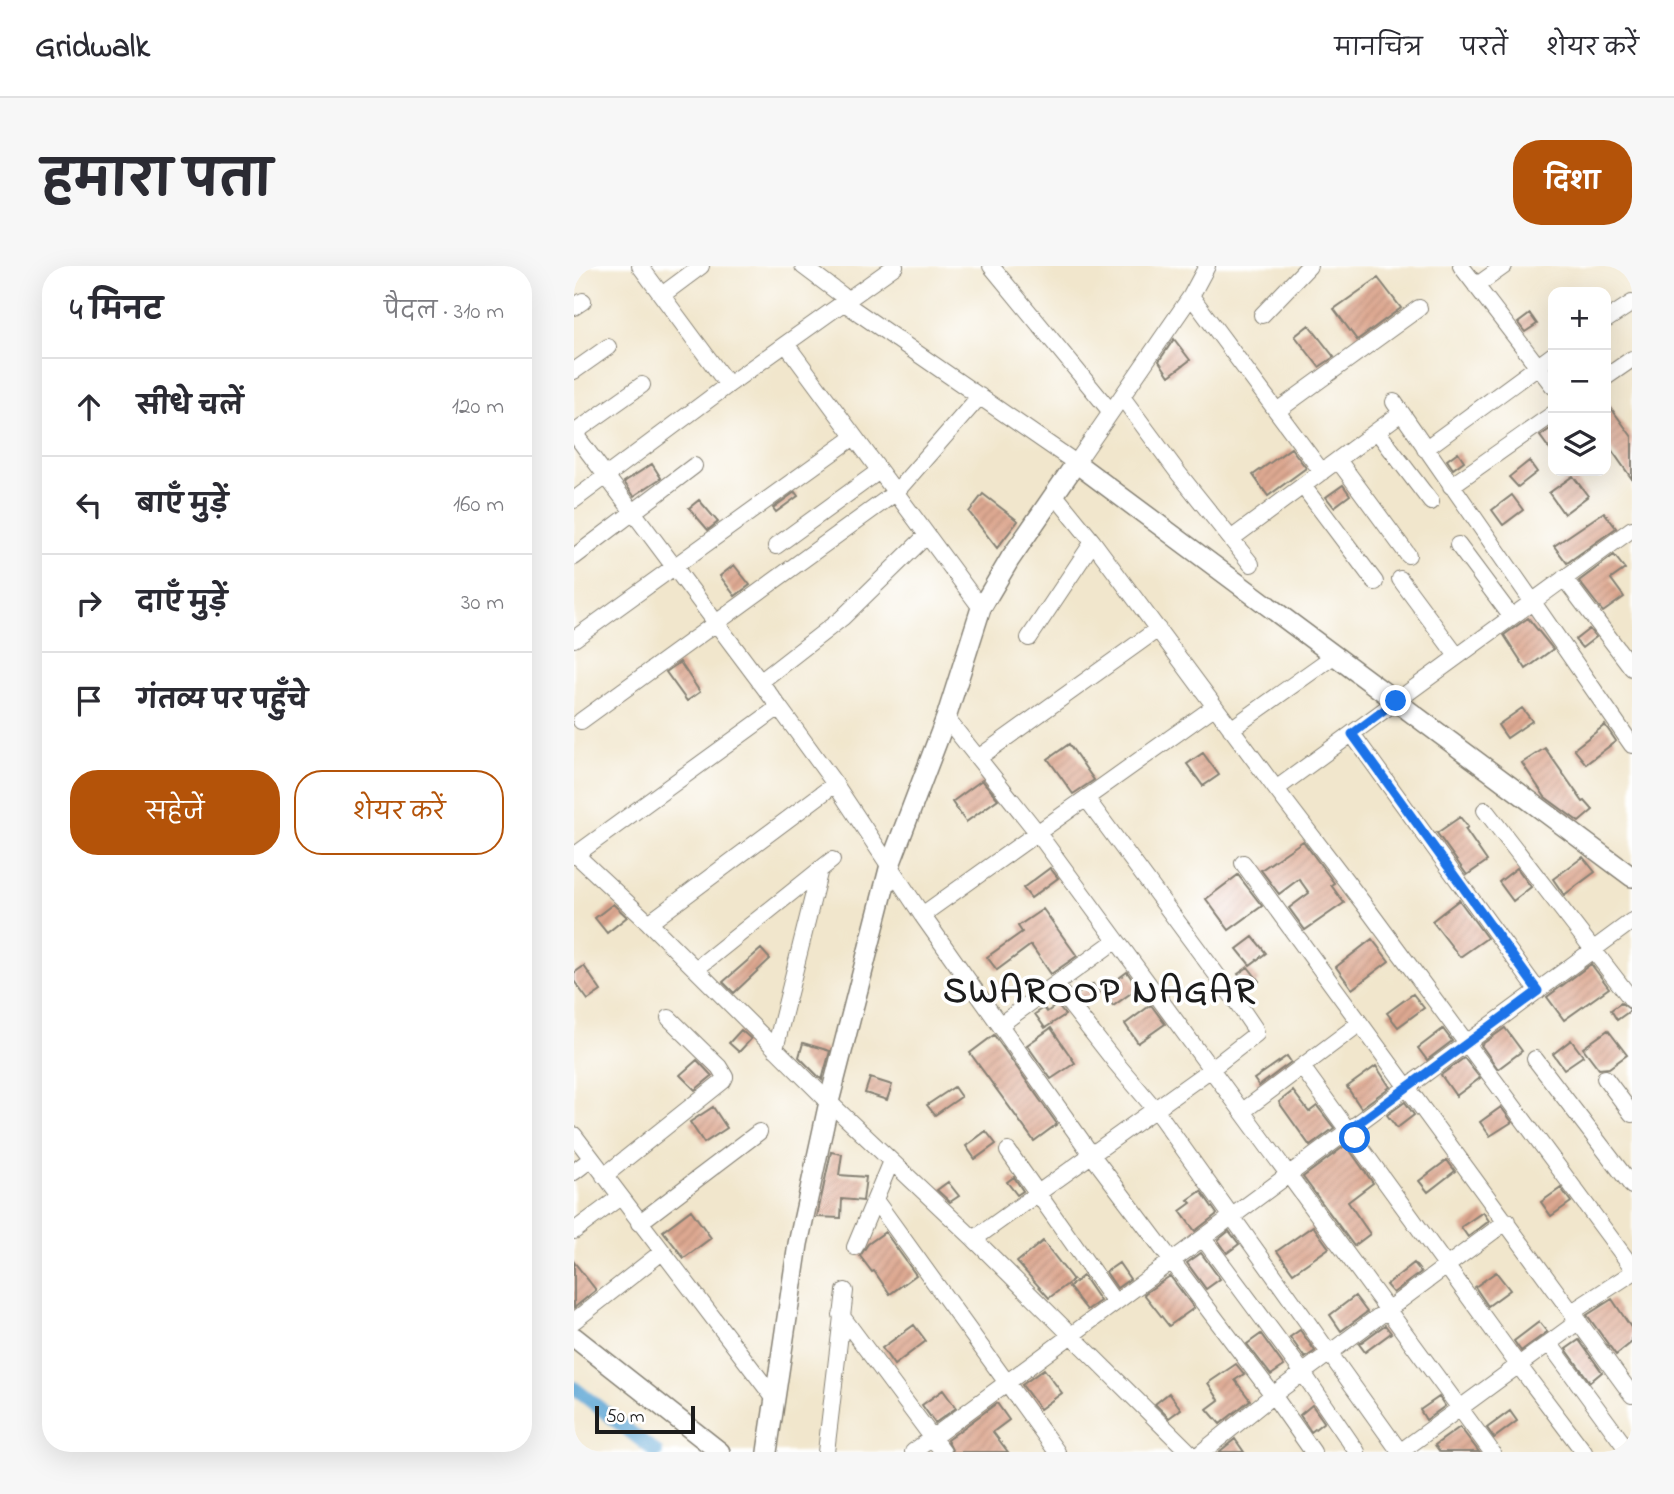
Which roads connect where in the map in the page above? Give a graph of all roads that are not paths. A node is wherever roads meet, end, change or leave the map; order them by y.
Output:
1 (640, 266) edge
2 (701, 266) edge
3 (803, 266) edge
4 (895, 266) edge
5 (991, 266) edge
6 (1207, 266) edge
7 (1310, 266) edge
8 (1461, 266) edge
9 (1504, 266) edge
10 (1476, 286) junction
11 (662, 295) junction
12 (1191, 296) junction
13 (845, 300) junction
14 (1632, 303) edge
15 (1419, 308) dead end
16 (1262, 315) dead end
17 (1611, 317) edge
18 (786, 344) junction
19 (608, 347) dead end
20 (1548, 358) edge
21 (1632, 359) edge
22 (1537, 366) junction
23 (574, 371) edge
24 (1611, 374) edge
25 (1548, 380) edge
26 (642, 385) dead end
27 (728, 385) junction
28 (980, 396) junction
29 (1122, 397) junction
30 (1277, 411) junction
31 (1111, 412) junction
32 (1548, 418) edge
33 (1377, 431) junction
34 (854, 437) junction
35 (1425, 449) junction
36 (1338, 460) junction
37 (1076, 463) junction
38 (694, 466) dead end
39 (879, 471) junction
40 (1322, 472) junction
41 (607, 475) junction
42 (1303, 486) junction
43 (1451, 486) junction
44 (895, 493) junction
45 (1054, 494) junction
46 (574, 500) edge
47 (1431, 502) dead end
48 (634, 511) junction
49 (1632, 529) edge
50 (927, 535) junction
51 (1231, 539) junction
52 (1093, 542) junction
53 (1458, 545) dead end
54 (776, 546) dead end
55 (1408, 555) dead end
56 (574, 557) edge
57 (1251, 564) dead end
58 (673, 566) junction
59 (1564, 578) junction
60 (1400, 579) dead end
61 (1375, 582) dead end
62 (1532, 600) junction
63 (981, 608) junction
64 (1511, 616) junction
65 (716, 623) junction
66 (1158, 629) junction
67 (1029, 638) dead end
68 (574, 639) edge
69 (1335, 655) junction
70 (1457, 656) junction
71 (1632, 668) edge
72 (760, 682) junction
73 (1396, 701) junction
74 (779, 706) junction
75 (1214, 708) junction
76 (946, 718) junction
77 (581, 721) dead end
78 (1231, 729) junction
79 (1352, 734) junction
80 (1632, 745) edge
81 (978, 758) junction
82 (835, 784) junction
83 (1276, 789) junction
84 (1086, 798) junction
85 (1485, 810) dead end
86 (1037, 832) junction
87 (574, 855) edge
88 (1242, 863) dead end
89 (890, 865) junction
90 (1632, 877) edge
91 (922, 915) junction
92 (1632, 921) edge
93 (649, 923) junction
94 (1115, 941) junction
95 (1594, 949) junction
96 (696, 969) junction
97 (1055, 985) junction
98 (1538, 991) junction
99 (1632, 1000) edge
100 (669, 1018) dead end
101 (1360, 1023) junction
102 (1001, 1024) junction
103 (1466, 1044) junction
104 (775, 1049) junction
105 (1535, 1059) dead end
106 (1302, 1067) junction
107 (1211, 1069) junction
108 (1605, 1078) dead end
109 (1407, 1088) junction
110 (829, 1102) junction
111 (1155, 1109) junction
112 (1242, 1111) junction
113 (1632, 1114) edge
114 (1349, 1130) junction
115 (759, 1132) dead end
116 (574, 1135) edge
117 (1008, 1151) dead end
118 (1091, 1154) junction
119 (592, 1159) junction
120 (891, 1161) junction
121 (574, 1172) edge
122 (1288, 1175) junction
123 (604, 1176) junction
124 (1632, 1186) edge
125 (1037, 1193) junction
126 (620, 1197) junction
127 (875, 1200) junction
128 (1232, 1216) junction
129 (1507, 1221) junction
130 (639, 1223) junction
131 (574, 1231) edge
132 (1203, 1238) junction
133 (974, 1239) junction
134 (855, 1247) dead end
135 (662, 1252) junction
136 (1171, 1262) junction
137 (1446, 1265) junction
138 (1632, 1272) edge
139 (845, 1291) dead end
140 (1115, 1303) junction
141 (1387, 1310) junction
142 (841, 1315) junction
143 (1575, 1317) junction
144 (574, 1321) edge
145 (1071, 1335) junction
146 (574, 1337) edge
147 (1549, 1343) junction
148 (1330, 1353) junction
149 (1519, 1366) junction
150 (1303, 1373) junction
151 (1007, 1382) junction
152 (1273, 1395) junction
153 (1632, 1395) edge
154 (774, 1398) junction
155 (1459, 1408) junction
156 (932, 1438) junction
157 (1624, 1445) edge
158 (720, 1452) edge
159 (767, 1452) edge
160 (826, 1452) edge
161 (913, 1452) edge
162 (943, 1452) edge
163 (1058, 1452) edge
164 (1189, 1452) edge
165 (1202, 1452) edge
166 (1313, 1452) edge
167 (1357, 1452) edge
168 (1492, 1452) edge
169 (1584, 1452) edge

1 - 11 street
2 - 11 street
3 - 13 street
4 - 13 street
5 - 31 street
6 - 12 street
7 - 16 street
8 - 10 street
9 - 10 street
10 - 22 street
11 - 27 street
12 - 29 street
12 - 30 street
13 - 18 street
13 - 28 street
14 - 17 street
15 - 30 street
18 - 27 street
18 - 34 street
19 - 23 street
20 - 22 street
21 - 24 street
22 - 25 street
22 - 35 street
26 - 41 street
27 - 41 street
28 - 37 street
28 - 44 street
29 - 31 street
29 - 51 street
30 - 40 street
31 - 37 street
32 - 43 street
33 - 35 street
33 - 36 street
33 - 47 street
34 - 39 street
34 - 58 street
35 - 43 street
36 - 40 street
36 - 55 street
37 - 45 street
37 - 69 street
38 - 48 street
39 - 44 street
39 - 54 street
40 - 42 street
41 - 46 street
41 - 48 street
42 - 51 street
42 - 61 street
43 - 62 street
44 - 50 street
44 - 65 street
45 - 52 street
45 - 63 street
48 - 56 street
48 - 58 street
49 - 59 street
50 - 63 street
50 - 72 street
51 - 57 street
52 - 66 street
52 - 67 street
53 - 64 street
58 - 65 street
58 - 68 street
59 - 62 street
59 - 71 street
60 - 70 street
62 - 64 street
62 - 80 street
63 - 76 street
64 - 70 street
65 - 72 street
65 - 77 street
66 - 75 street
66 - 81 street
69 - 73 street
69 - 78 street
70 - 73 street
72 - 74 street
73 - 79 street
73 - 90 street
74 - 82 street
74 - 87 street
75 - 78 street
75 - 84 street
76 - 81 street
76 - 89 street
78 - 83 street
79 - 83 street
79 - 98 street
81 - 86 street
82 - 89 street
82 - 93 street
83 - 103 street
84 - 86 street
84 - 107 street
85 - 95 street
86 - 91 street
86 - 94 street
87 - 93 street
88 - 101 street
89 - 91 street
89 - 110 street
91 - 102 street
92 - 95 street
93 - 96 street
94 - 97 street
94 - 107 street
95 - 98 street
95 - 99 street
96 - 104 street
96 - 104 street
97 - 102 street
97 - 111 street
98 - 103 street
100 - 123 street
101 - 106 street
101 - 109 street
102 - 118 street
103 - 109 street
103 - 138 street
104 - 110 street
105 - 124 street
106 - 112 street
106 - 114 street
107 - 111 street
107 - 112 street
108 - 113 street
109 - 114 street
109 - 129 street
110 - 120 street
110 - 154 street
111 - 118 street
111 - 128 street
112 - 122 street
114 - 122 street
114 - 137 street
115 - 130 street
116 - 119 street
117 - 125 street
118 - 125 street
118 - 136 street
119 - 121 street
119 - 123 street
120 - 127 street
120 - 133 street
122 - 128 street
122 - 141 street
123 - 126 street
125 - 133 street
125 - 140 street
126 - 130 street
126 - 131 street
127 - 134 street
127 - 151 street
128 - 132 street
128 - 148 street
129 - 137 street
129 - 143 street
130 - 135 street
132 - 136 street
132 - 150 street
133 - 145 street
135 - 144 street
135 - 154 street
136 - 140 street
136 - 152 street
137 - 141 street
137 - 149 street
138 - 143 street
139 - 142 street
140 - 145 street
141 - 148 street
141 - 155 street
142 - 156 street
142 - 160 street
143 - 147 street
143 - 153 street
145 - 151 street
145 - 164 street
146 - 158 street
147 - 149 street
147 - 157 street
148 - 150 street
148 - 155 street
149 - 155 street
149 - 169 street
150 - 152 street
150 - 167 street
151 - 156 street
151 - 163 street
152 - 165 street
152 - 166 street
154 - 159 street
155 - 168 street
156 - 161 street
156 - 162 street

